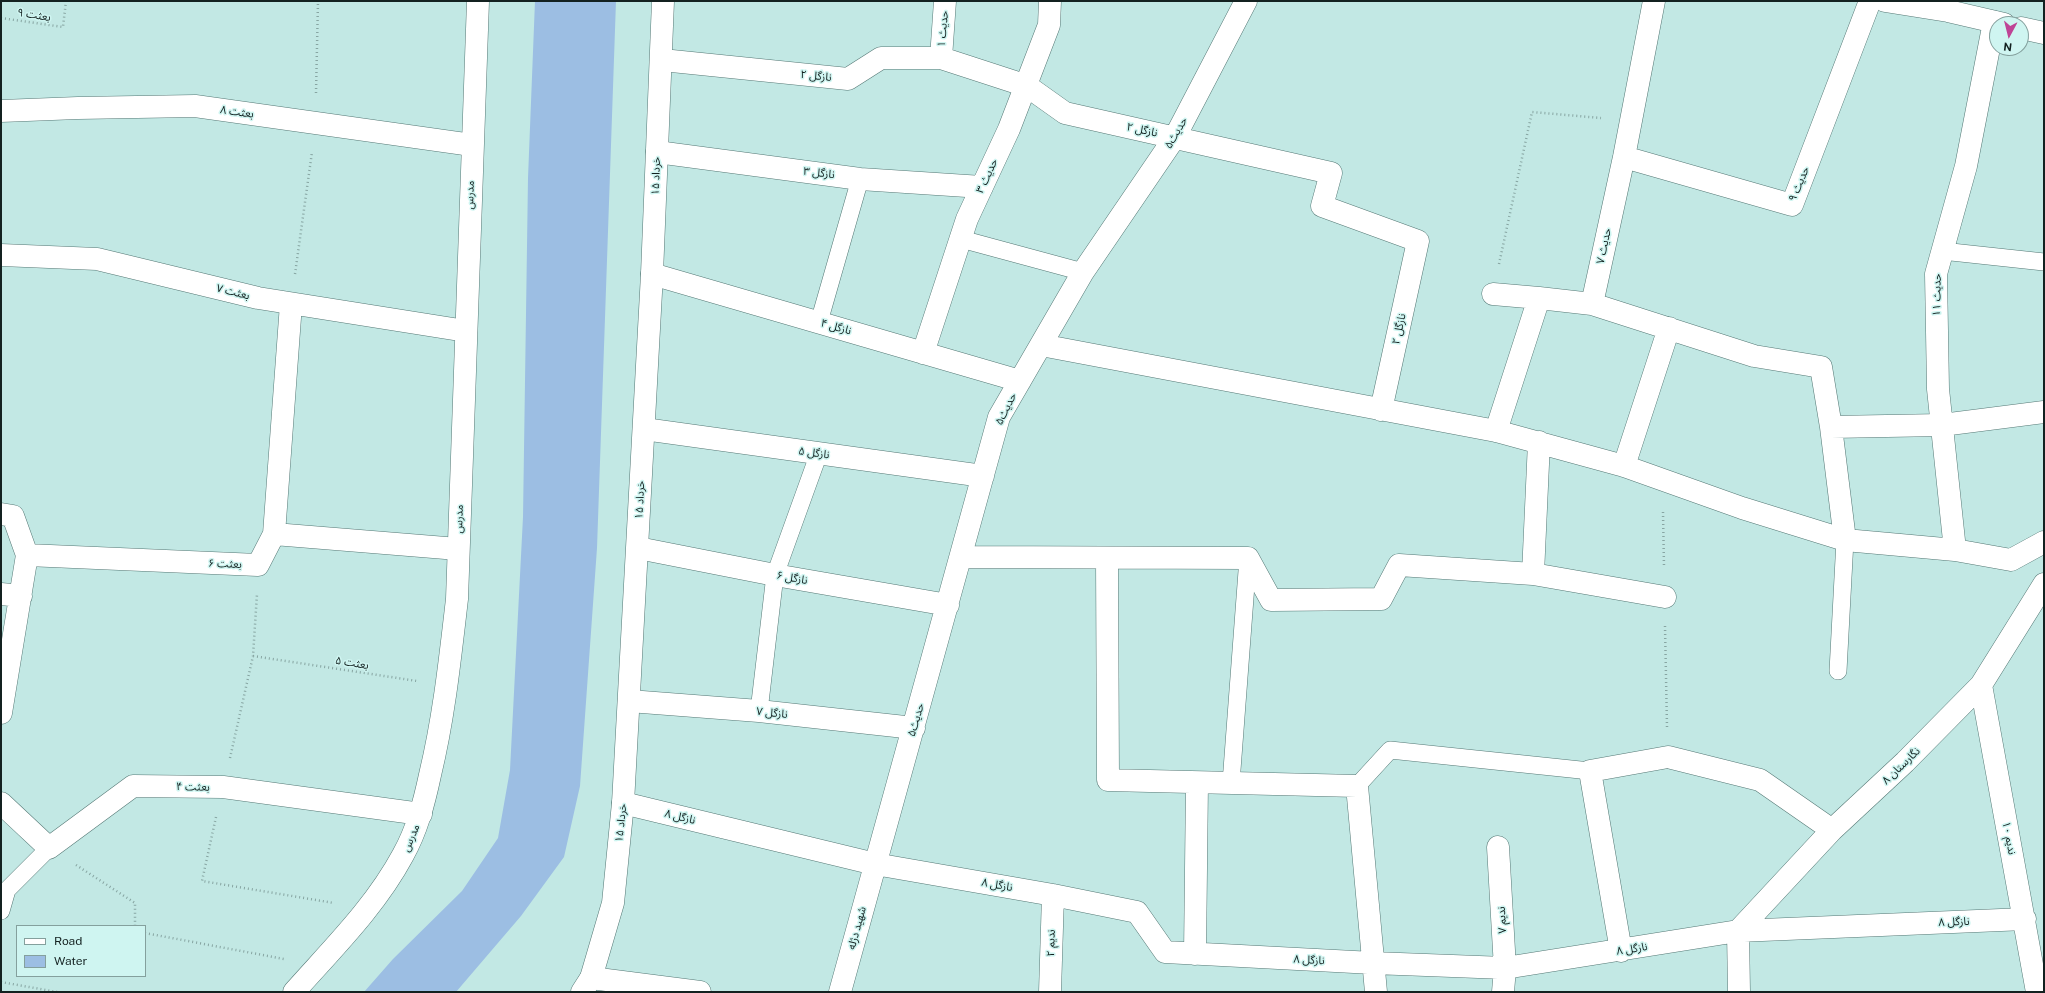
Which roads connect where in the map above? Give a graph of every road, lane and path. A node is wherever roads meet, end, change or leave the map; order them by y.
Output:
1 (66, 1) edge
2 (478, 1) edge
3 (663, 1) edge
4 (945, 1) edge
5 (1050, 1) edge
6 (1246, 1) edge
7 (1654, 1) edge
8 (1870, 1) edge
9 (1885, 1) edge
10 (1, 18) edge
11 (1989, 21) edge
12 (2029, 30) edge
13 (2044, 33) edge
14 (1991, 56) edge
15 (941, 58) junction
16 (662, 60) junction
17 (1027, 86) junction
18 (1, 112) edge
19 (1631, 120) junction
20 (1175, 137) junction
21 (472, 145) junction
22 (658, 152) junction
23 (1624, 157) junction
24 (860, 179) junction
25 (982, 187) junction
26 (961, 238) junction
27 (1942, 251) junction
28 (1, 255) edge
29 (2044, 262) edge
30 (1084, 272) junction
31 (652, 274) junction
32 (1493, 294) joint
33 (1539, 298) junction
34 (291, 304) junction
35 (1592, 304) junction
36 (819, 322) junction
37 (1669, 328) junction
38 (466, 331) junction
39 (1041, 345) junction
40 (923, 353) junction
41 (1020, 381) junction
42 (1381, 410) junction
43 (2044, 412) edge
44 (1942, 424) junction
45 (1831, 427) junction
46 (644, 430) junction
47 (1496, 431) junction
48 (1540, 442) junction
49 (819, 453) junction
50 (1624, 466) junction
51 (983, 476) junction
52 (1, 514) edge
53 (274, 534) junction
54 (1845, 540) junction
55 (2044, 542) edge
56 (638, 548) junction
57 (458, 549) junction
58 (1955, 550) junction
59 (27, 555) junction
60 (961, 557) junction
61 (1107, 558) junction
62 (1248, 558) junction
63 (258, 565) junction
64 (1533, 574) junction
65 (775, 575) junction
66 (2044, 584) edge
67 (11, 595) edge
68 (1665, 597) dead end
69 (948, 605) junction
70 (253, 656) junction
71 (1838, 671) dead end
72 (1981, 685) junction
73 (448, 686) junction
74 (629, 701) junction
75 (759, 711) junction
76 (1, 713) edge
77 (914, 728) junction
78 (1590, 771) junction
79 (1196, 783) junction
80 (1231, 783) junction
81 (1357, 786) junction
82 (223, 787) junction
83 (1, 803) edge
84 (623, 803) junction
85 (421, 814) junction
86 (1832, 830) junction
87 (1498, 847) dead end
88 (49, 848) junction
89 (875, 864) junction
90 (1053, 895) junction
91 (368, 909) junction
92 (1, 911) edge
93 (2025, 919) junction
94 (135, 925) edge
95 (1738, 932) junction
96 (146, 933) edge
97 (1621, 950) junction
98 (1195, 954) junction
99 (1373, 963) junction
100 (318, 965) junction
101 (1505, 968) junction
102 (1, 982) edge
103 (586, 985) edge
104 (57, 992) edge
105 (294, 992) edge
106 (700, 992) edge
107 (840, 992) edge
108 (1050, 992) edge
109 (1376, 992) edge
110 (1503, 992) edge
111 (1739, 992) edge
112 (2038, 992) edge

1 - 10 path, بعثت ۹
2 - 21 street, مدرس
3 - 16 street, ۱۵ خرداد
4 - 15 street, حدیث ۱
5 - 17 street, حدیث ۳
6 - 20 street, حدیث۵
7 - 19 street, حدیث ۷
8 - 23 street, حدیث ۹
9 - 11 street
12 - 13 street
14 - 27 street, حدیث ۱۱
15 - 16 street, نازگل ۲
15 - 17 street, نازگل ۲
16 - 22 street, ۱۵ خرداد
17 - 20 street, نازگل ۲
17 - 25 street, حدیث ۳
18 - 21 street, بعثت ۸
19 - 23 street, حدیث ۷
19 - 32 path
20 - 30 street, حدیث۵
20 - 42 street, نازگل ۲
21 - 38 street, مدرس
22 - 24 street, نازگل ۳
22 - 31 street, ۱۵ خرداد
23 - 35 street, حدیث ۷
24 - 25 street, نازگل ۳
24 - 36 lane
25 - 26 street, حدیث ۳
26 - 30 lane
26 - 40 street, حدیث ۳
27 - 29 lane
27 - 44 street, حدیث ۱۱
28 - 34 street, بعثت ۷
30 - 39 street, حدیث۵
31 - 36 street, نازگل ۴
31 - 46 street, ۱۵ خرداد
32 - 33 street
33 - 35 street
33 - 47 street
34 - 38 street, بعثت ۷
34 - 53 street
35 - 37 street
36 - 40 street, نازگل ۴
37 - 45 street
37 - 50 street
38 - 57 street, مدرس
39 - 41 street, حدیث۵
39 - 42 street
40 - 41 street, نازگل ۴
41 - 51 street, حدیث۵
42 - 47 street
43 - 44 street
44 - 45 street
44 - 58 street, حدیث ۱۱
45 - 54 street
46 - 49 street, نازگل ۵
46 - 56 street, ۱۵ خرداد
47 - 48 street
48 - 50 street
48 - 64 street
49 - 51 street, نازگل ۵
49 - 65 lane
50 - 54 street
51 - 60 street, حدیث۵
52 - 59 street
53 - 57 street
53 - 63 street, بعثت ۶
54 - 58 street
54 - 71 lane
55 - 58 street
56 - 65 street, نازگل ۶
56 - 74 street, ۱۵ خرداد
57 - 73 street, مدرس
59 - 63 street, بعثت ۶
59 - 67 street
60 - 61 street
60 - 69 street, حدیث۵
61 - 62 street
61 - 79 street
62 - 64 street
62 - 80 lane
63 - 70 path
64 - 68 street
65 - 69 street, نازگل ۶
65 - 75 lane
66 - 72 street, نگارستان ۸
67 - 76 street
69 - 77 street, حدیث۵
70 - 73 path, بعثت ۵
70 - 82 path
72 - 86 street, نگارستان ۸
72 - 93 street, ندیم ۱۰
73 - 85 street, مدرس
74 - 75 street, نازگل ۷
74 - 84 street, ۱۵ خرداد
75 - 77 street, نازگل ۷
77 - 89 street, حدیث۵
78 - 81 lane
78 - 86 street
78 - 97 street
79 - 80 street
79 - 98 street
80 - 81 street
81 - 99 street
82 - 85 street, بعثت ۴
82 - 88 street, بعثت ۴
82 - 91 path
83 - 88 street
84 - 89 street, نازگل ۸
84 - 103 street, ۱۵ خرداد
85 - 91 street, مدرس
86 - 95 street, نگارستان ۸
87 - 101 street, ندیم ۷
88 - 92 lane
88 - 94 path
89 - 90 street, نازگل ۸
89 - 107 street, شهید دژله
90 - 98 street, نازگل ۸
90 - 108 street, ندیم ۲
91 - 100 street, مدرس
93 - 95 street, نازگل ۸
93 - 112 street, ندیم ۱۰
95 - 97 street, نازگل ۸
95 - 111 street
96 - 100 path
97 - 101 street, نازگل ۸
98 - 99 street, نازگل ۸
99 - 101 street, نازگل ۸
99 - 109 street
100 - 105 street, مدرس
101 - 110 street, ندیم ۷
102 - 104 path
103 - 106 street

